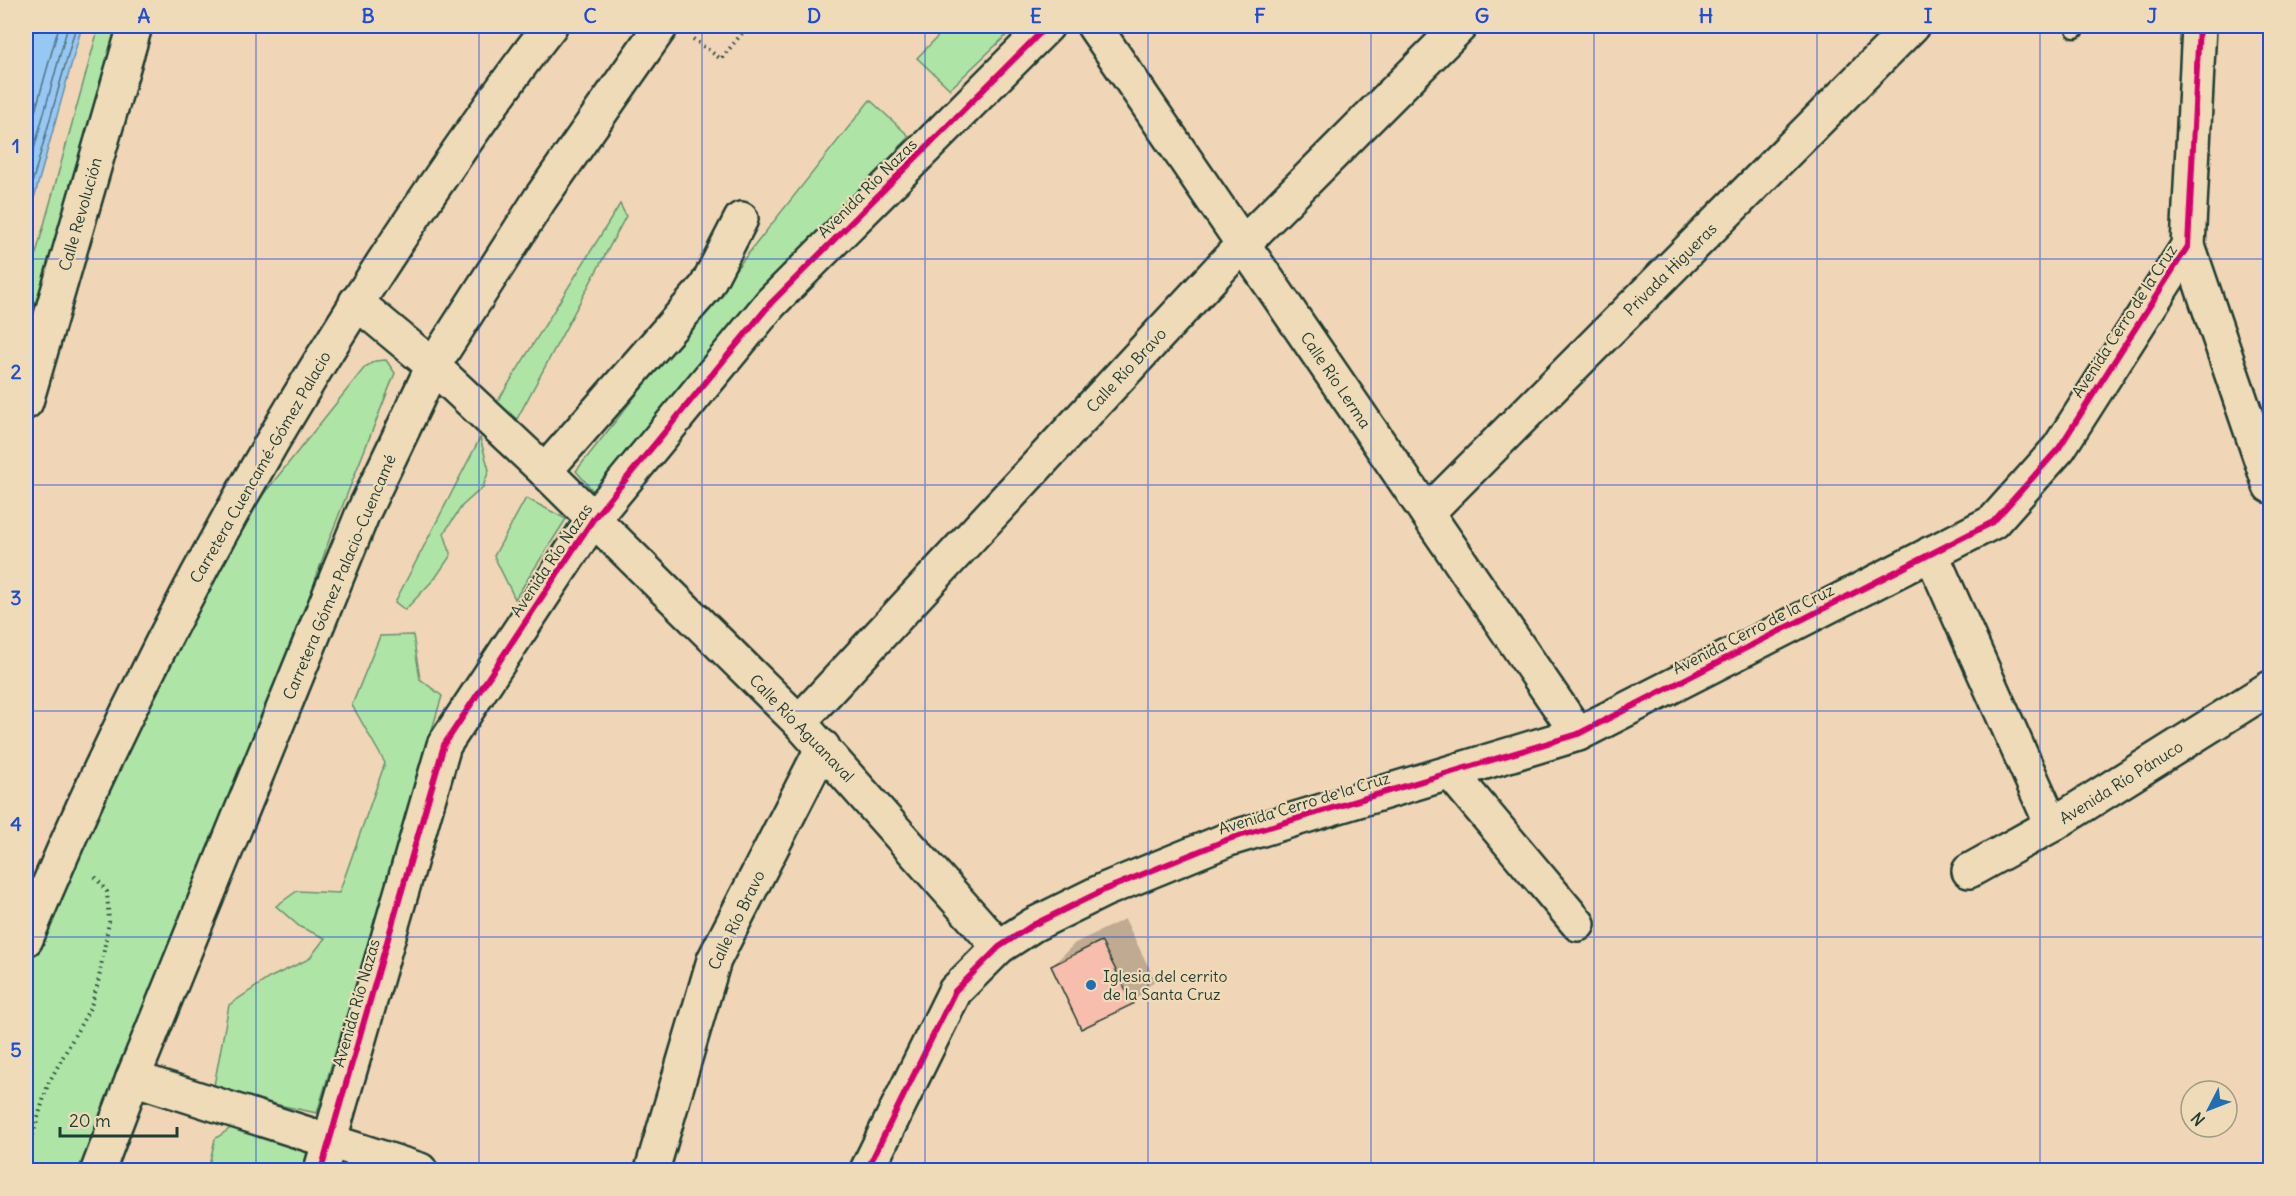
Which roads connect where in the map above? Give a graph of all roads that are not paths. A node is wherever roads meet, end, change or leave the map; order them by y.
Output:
1 (135, 26) edge
2 (550, 26) edge
3 (661, 26) edge
4 (1047, 26) edge
5 (1094, 26) edge
6 (1460, 26) edge
7 (1912, 26) edge
8 (2199, 26) edge
9 (741, 219) dead end
10 (1243, 244) junction
11 (2188, 246) junction
12 (356, 302) junction
13 (433, 366) junction
14 (26, 402) edge
15 (545, 471) junction
16 (2271, 486) edge
17 (1427, 513) junction
18 (594, 518) junction
19 (1930, 554) junction
20 (2271, 688) edge
21 (799, 722) junction
22 (1578, 734) junction
23 (823, 747) junction
24 (1451, 773) junction
25 (2052, 825) junction
26 (1969, 872) dead end
27 (1578, 924) dead end
28 (26, 939) edge
29 (999, 947) junction
30 (133, 1078) junction
31 (326, 1156) edge
32 (98, 1170) edge
33 (420, 1170) edge
34 (652, 1170) edge
35 (867, 1170) edge

1 - 14 main road, Calle Revolución
2 - 12 main road, Carretera Cuencamé-Gómez Palacio
3 - 13 main road, Carretera Gómez Palacio-Cuencamé
4 - 18 main road, Avenida Río Nazas
5 - 10 main road, Calle Río Lerma
6 - 10 main road, Calle Río Bravo
7 - 17 main road, Privada Higueras
8 - 11 main road, Avenida Cerro de la Cruz
9 - 15 main road
10 - 17 main road, Calle Río Lerma
10 - 21 main road, Calle Río Bravo
11 - 16 main road
11 - 19 main road, Avenida Cerro de la Cruz
12 - 13 main road, Calle Río Aguanaval
12 - 28 main road, Carretera Cuencamé-Gómez Palacio
13 - 15 main road, Calle Río Aguanaval
13 - 30 main road, Carretera Gómez Palacio-Cuencamé
15 - 18 main road, Calle Río Aguanaval
17 - 22 main road, Calle Río Lerma
18 - 21 main road, Calle Río Aguanaval
18 - 31 main road, Avenida Río Nazas
19 - 22 main road, Avenida Cerro de la Cruz
19 - 25 main road
20 - 25 main road, Avenida Río Pánuco
21 - 23 main road, Calle Río Aguanaval
22 - 24 main road, Avenida Cerro de la Cruz
23 - 29 main road, Calle Río Aguanaval
23 - 34 main road, Calle Río Bravo
24 - 27 main road
24 - 29 main road, Avenida Cerro de la Cruz
25 - 26 main road, Avenida Río Pánuco
29 - 35 main road, Avenida Cerro de la Cruz
30 - 31 main road
30 - 32 main road, Carretera Gómez Palacio-Cuencamé
31 - 33 main road

